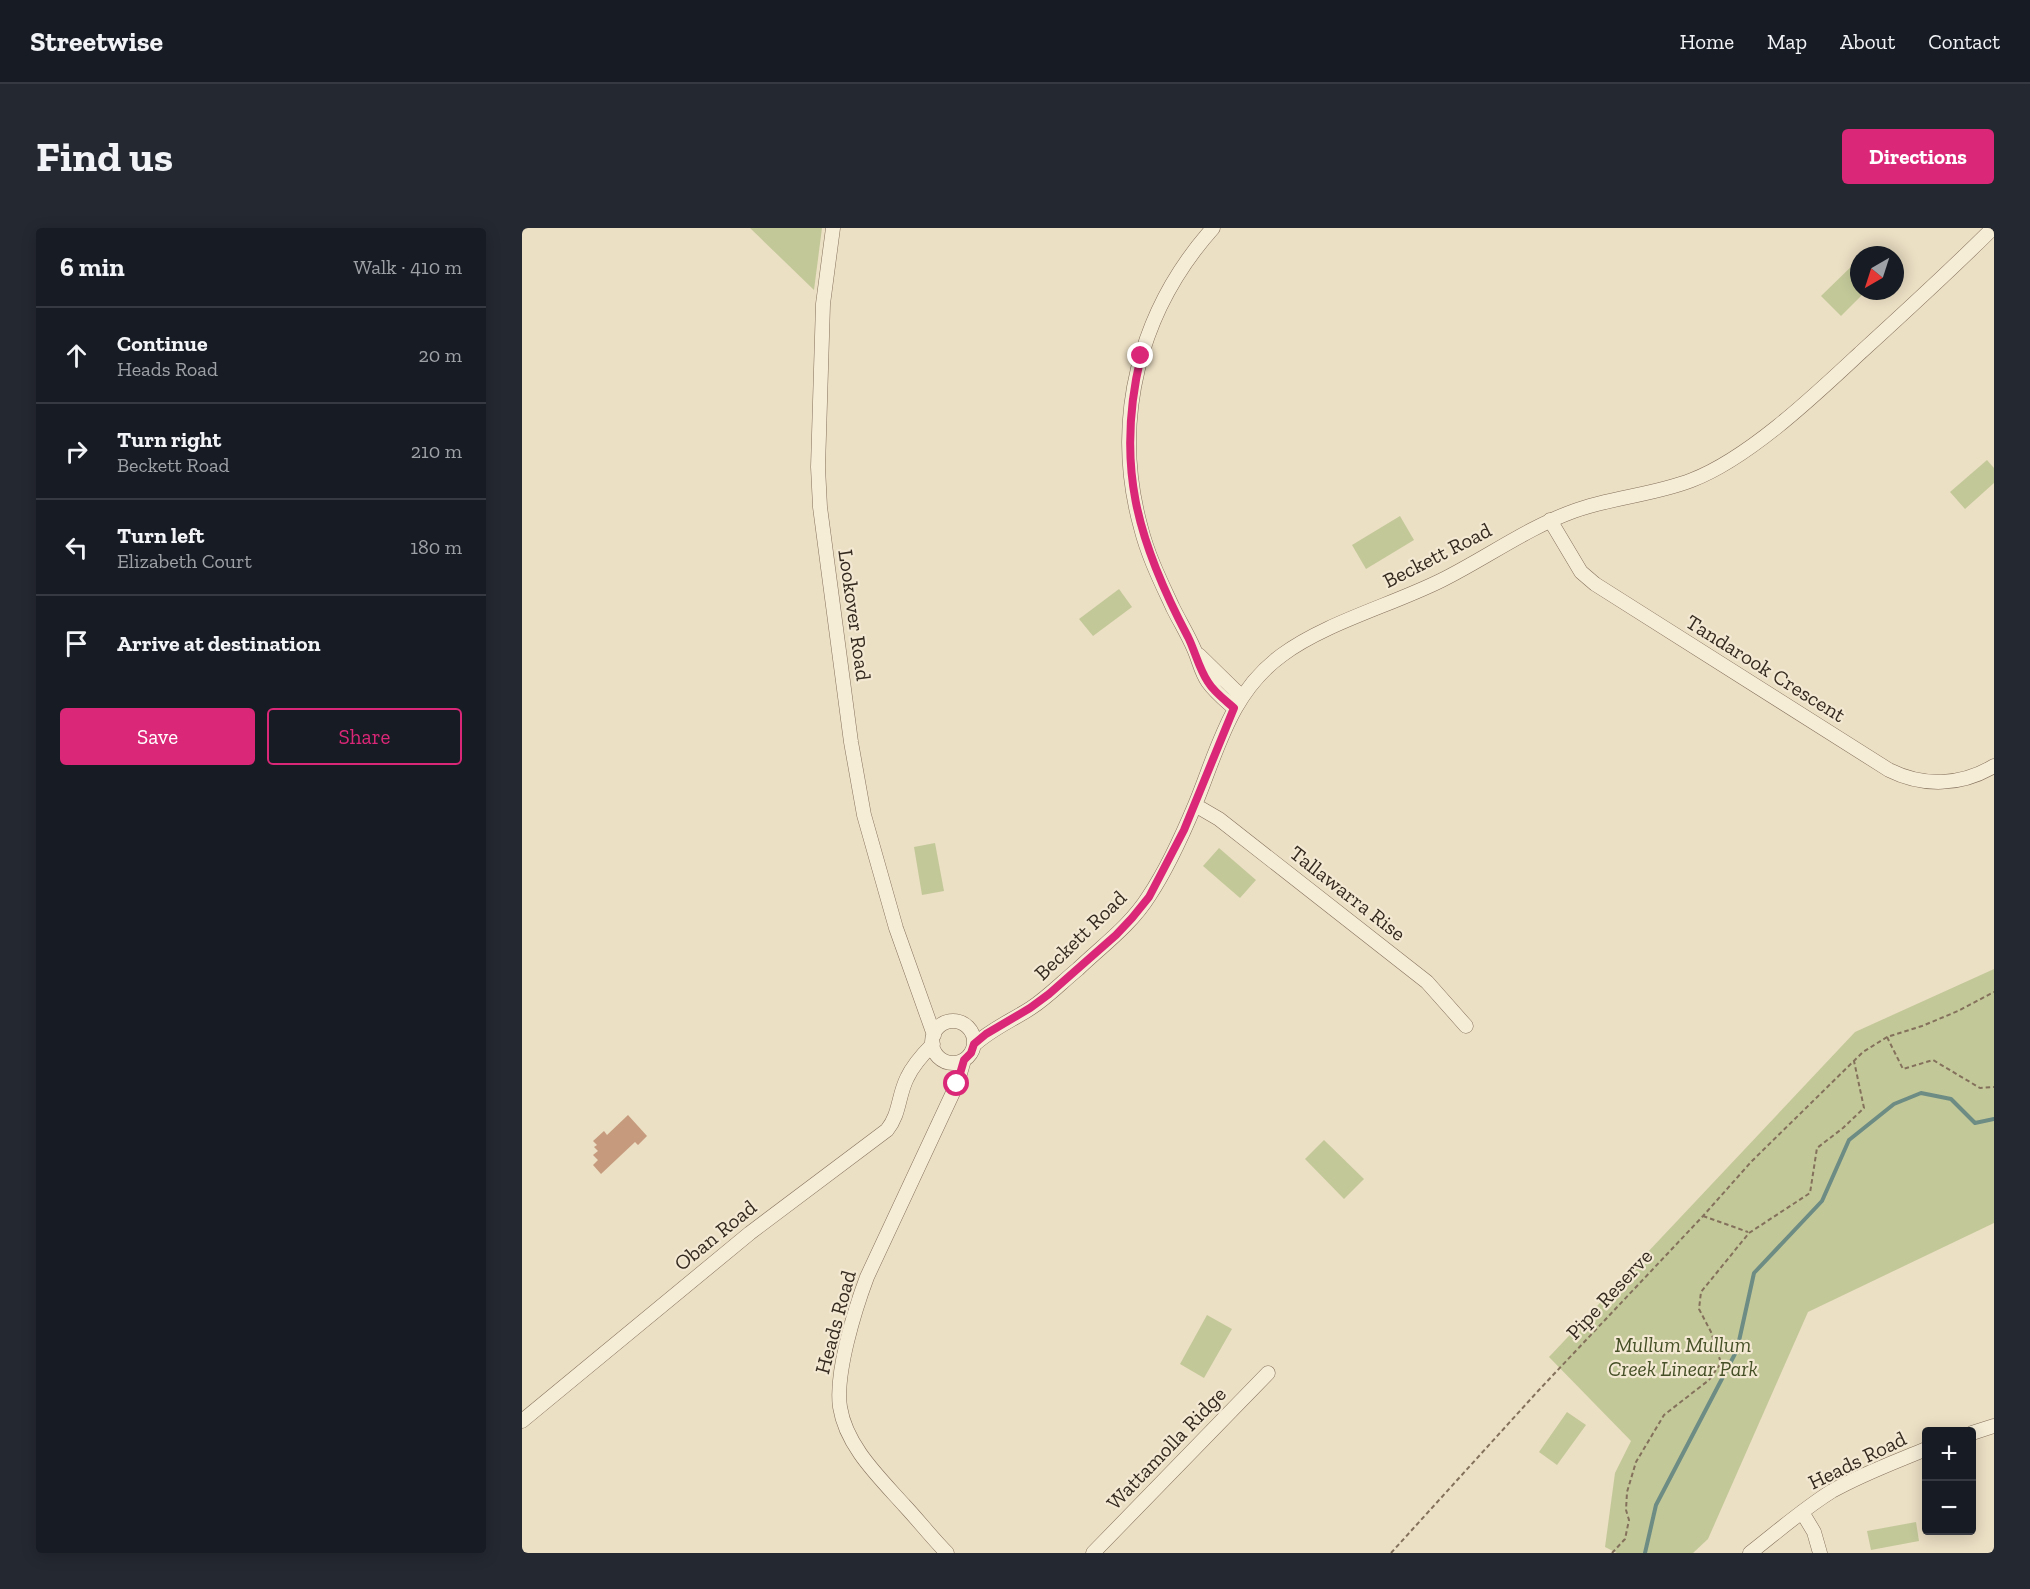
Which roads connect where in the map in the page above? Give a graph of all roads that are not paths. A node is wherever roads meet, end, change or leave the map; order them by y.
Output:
1 (833, 228) edge
2 (1213, 228) edge
3 (1993, 228) edge
4 (1550, 520) junction
5 (1238, 702) junction
6 (1994, 766) edge
7 (1195, 805) junction
8 (922, 997) junction
9 (946, 1023) junction
10 (1003, 1023) junction
11 (1467, 1026) dead end
12 (969, 1029) junction
13 (974, 1044) junction
14 (938, 1049) junction
15 (964, 1060) junction
16 (957, 1084) junction
17 (1268, 1373) dead end
18 (522, 1421) edge
19 (1994, 1426) edge
20 (1976, 1431) edge
21 (1922, 1451) edge
22 (1802, 1512) junction
23 (947, 1553) edge
24 (1093, 1553) edge
25 (1750, 1553) edge
26 (1820, 1553) edge

1 - 8 street, Lookover Road
2 - 5 street
3 - 4 street, Beckett Road
4 - 5 street, Beckett Road
4 - 6 street, Tandarook Crescent
5 - 7 street, Beckett Road
7 - 10 street, Beckett Road
7 - 11 street, Tallawarra Rise
8 - 9 street, Lookover Road
8 - 14 street, Lookover Road
9 - 12 street
9 - 14 street
10 - 12 street, Beckett Road
10 - 13 street, Beckett Road
12 - 13 street
13 - 15 street
14 - 15 street
14 - 16 street
14 - 18 street, Oban Road
15 - 16 street, Heads Road
16 - 23 street, Heads Road
17 - 24 street, Wattamolla Ridge
19 - 20 street
21 - 22 street, Heads Road
22 - 25 street, Heads Road
22 - 26 street

